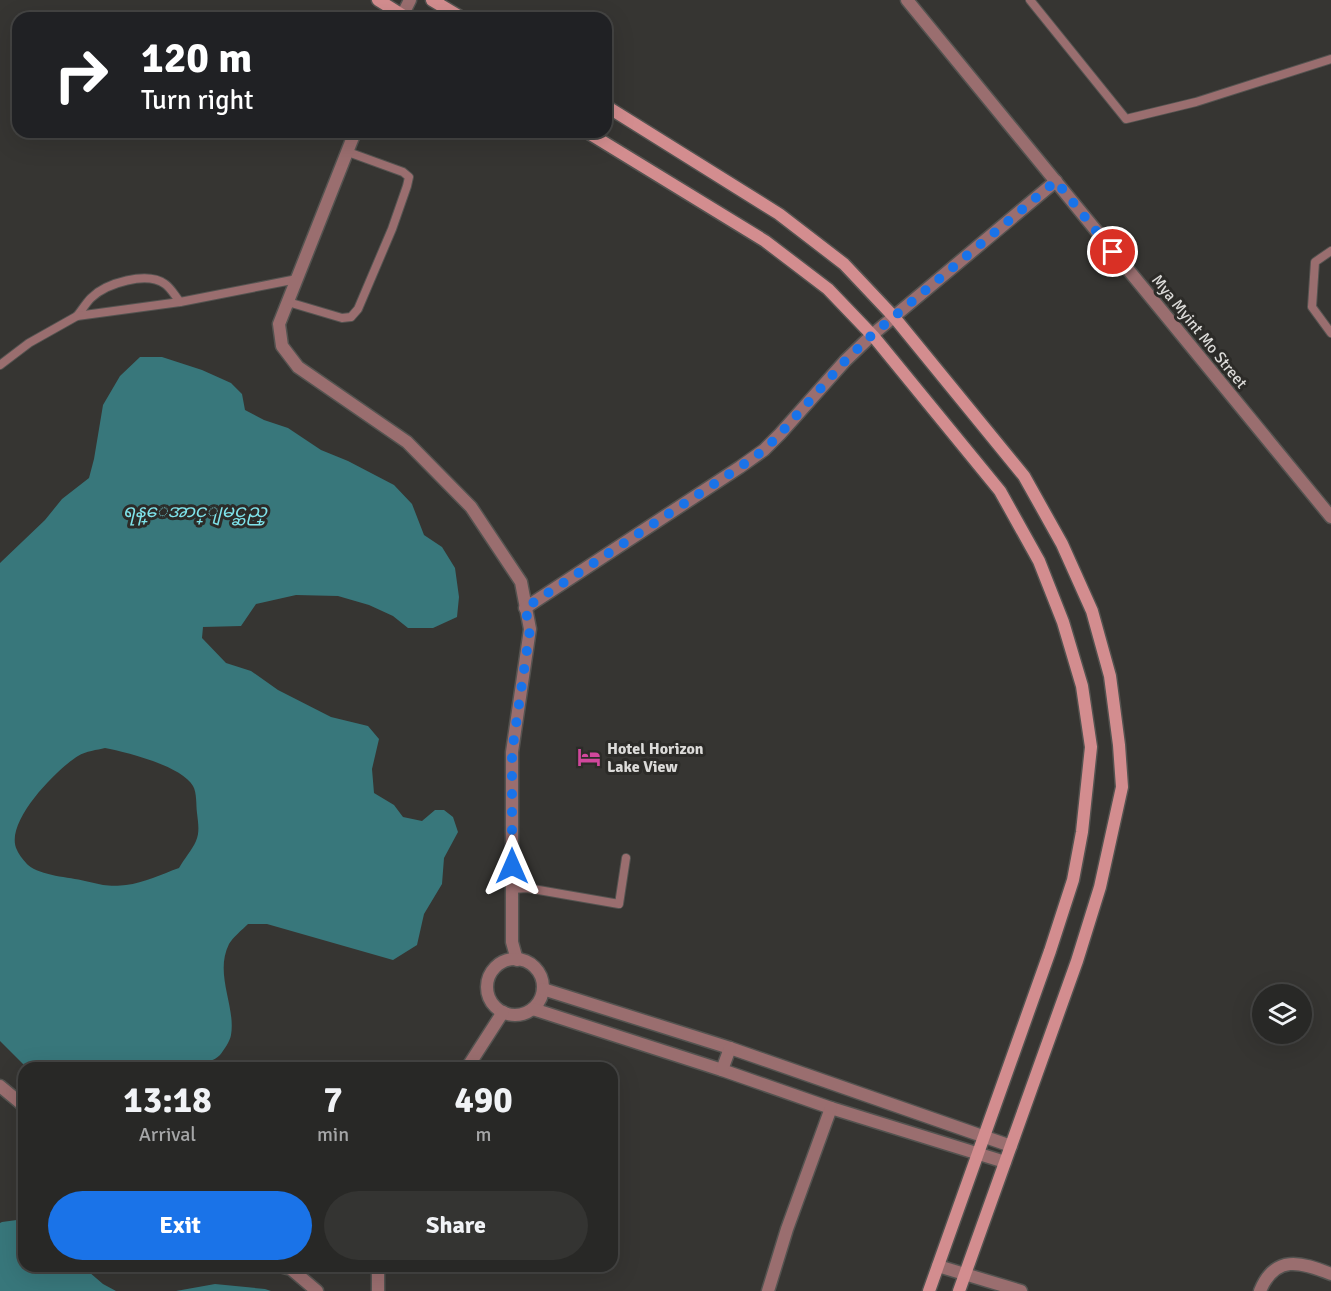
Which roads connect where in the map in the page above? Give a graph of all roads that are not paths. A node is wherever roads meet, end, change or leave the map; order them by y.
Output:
1 (378, 0) edge
2 (432, 0) edge
3 (907, 0) edge
4 (1030, 0) edge
5 (396, 12) edge
6 (452, 12) edge
7 (1331, 59) edge
8 (612, 110) edge
9 (354, 138) edge
10 (597, 138) edge
11 (348, 152) junction
12 (1056, 181) junction
13 (1331, 251) edge
14 (297, 279) junction
15 (180, 302) junction
16 (288, 302) junction
17 (77, 316) junction
18 (894, 317) junction
19 (1331, 333) edge
20 (872, 335) junction
21 (0, 365) edge
22 (1331, 517) edge
23 (525, 608) junction
24 (626, 858) dead end
25 (512, 889) junction
26 (517, 960) junction
27 (543, 990) junction
28 (533, 1009) junction
29 (502, 1012) junction
30 (730, 1048) junction
31 (471, 1062) edge
32 (722, 1070) junction
33 (0, 1086) edge
34 (18, 1101) edge
35 (831, 1107) junction
36 (984, 1137) junction
37 (1011, 1146) junction
38 (979, 1152) junction
39 (1005, 1162) junction
40 (938, 1266) junction
41 (295, 1272) edge
42 (378, 1272) edge
43 (966, 1273) junction
44 (1331, 1274) edge
45 (317, 1291) edge
46 (378, 1291) edge
47 (768, 1291) edge
48 (929, 1291) edge
49 (959, 1291) edge
50 (1021, 1291) edge
51 (1260, 1291) edge

1 - 5 main road
2 - 6 main road
3 - 12 street, Mya Myint Mo Street
4 - 7 lane
8 - 18 main road
9 - 11 street
10 - 20 main road
11 - 14 street
11 - 16 lane
12 - 18 street
12 - 22 street, Mya Myint Mo Street
13 - 19 lane
14 - 15 lane
14 - 16 street
15 - 17 lane
15 - 17 lane
16 - 23 street
17 - 21 lane
18 - 20 street
18 - 37 main road
20 - 23 street
20 - 36 main road
23 - 25 street
24 - 25 lane
25 - 26 street
26 - 27 street
26 - 29 street
27 - 28 street
27 - 30 street
28 - 29 street
28 - 32 street
29 - 31 street
30 - 32 street
30 - 36 street
32 - 35 street
33 - 34 street
35 - 38 street
35 - 47 street
36 - 37 street
36 - 38 main road
37 - 39 main road
38 - 39 street
38 - 40 main road
39 - 43 main road
40 - 43 street
40 - 48 main road
41 - 45 street
42 - 46 street
43 - 49 main road
43 - 50 street
44 - 51 street

